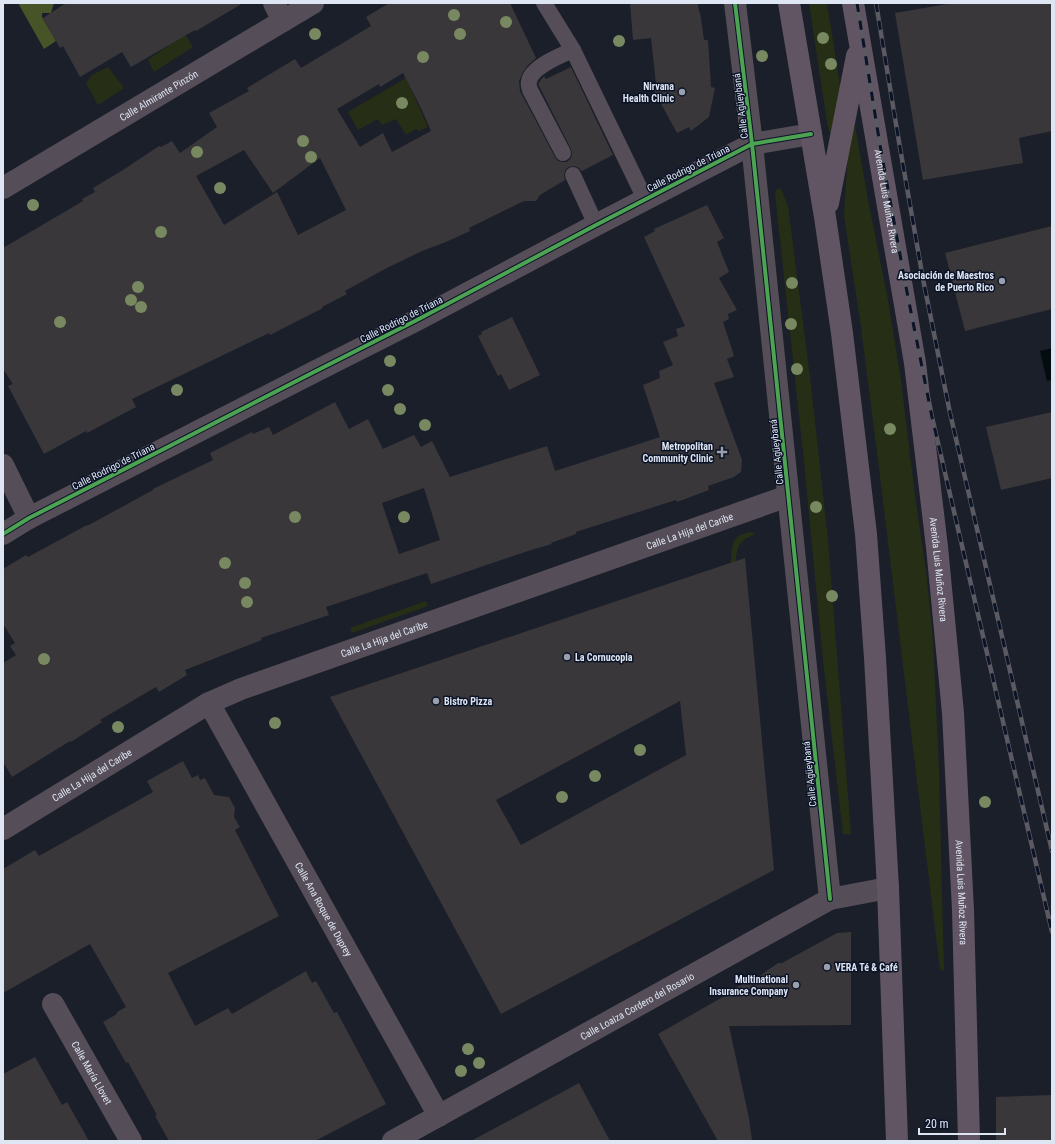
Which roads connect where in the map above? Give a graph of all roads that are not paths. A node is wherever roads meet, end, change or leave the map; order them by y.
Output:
1 (313, 3) edge
2 (544, 3) edge
3 (735, 3) edge
4 (789, 3) edge
5 (853, 3) edge
6 (278, 12) edge
7 (860, 43) junction
8 (573, 50) junction
9 (811, 134) junction
10 (752, 144) junction
11 (563, 154) dead end
12 (573, 175) dead end
13 (3, 188) edge
14 (645, 199) junction
15 (825, 216) junction
16 (596, 225) junction
17 (3, 465) edge
18 (788, 496) junction
19 (29, 518) junction
20 (3, 534) edge
21 (209, 703) junction
22 (3, 829) edge
23 (888, 888) junction
24 (830, 899) junction
25 (53, 1004) dead end
26 (439, 1116) junction
27 (131, 1141) edge
28 (393, 1141) edge
29 (897, 1141) edge
30 (969, 1141) edge

1 - 6 street, Calle Almirante Pinzón
2 - 8 lane
3 - 10 street, Calle Agüeybaná
4 - 9 main road
5 - 7 main road, Avenida Luis Muñoz Rivera
6 - 13 street, Calle Almirante Pinzón
7 - 15 main road
7 - 30 main road, Avenida Luis Muñoz Rivera
8 - 11 lane
8 - 14 lane
9 - 10 street, Calle Rodrigo de Triana
9 - 15 main road
10 - 14 street, Calle Rodrigo de Triana
10 - 18 street, Calle Agüeybaná
12 - 16 lane
14 - 16 street, Calle Rodrigo de Triana
15 - 23 main road
16 - 19 street, Calle Rodrigo de Triana
17 - 19 street
18 - 21 street, Calle La Hija del Caribe
18 - 24 street, Calle Agüeybaná
19 - 20 street, Calle Rodrigo de Triana
21 - 22 street, Calle La Hija del Caribe
21 - 26 street, Calle Ana Roque de Duprey
23 - 24 street, Calle Loaiza Cordero del Rosario
23 - 29 main road
24 - 26 street, Calle Loaiza Cordero del Rosario
25 - 27 street, Calle María Llovet
26 - 28 street, Calle Loaiza Cordero del Rosario

